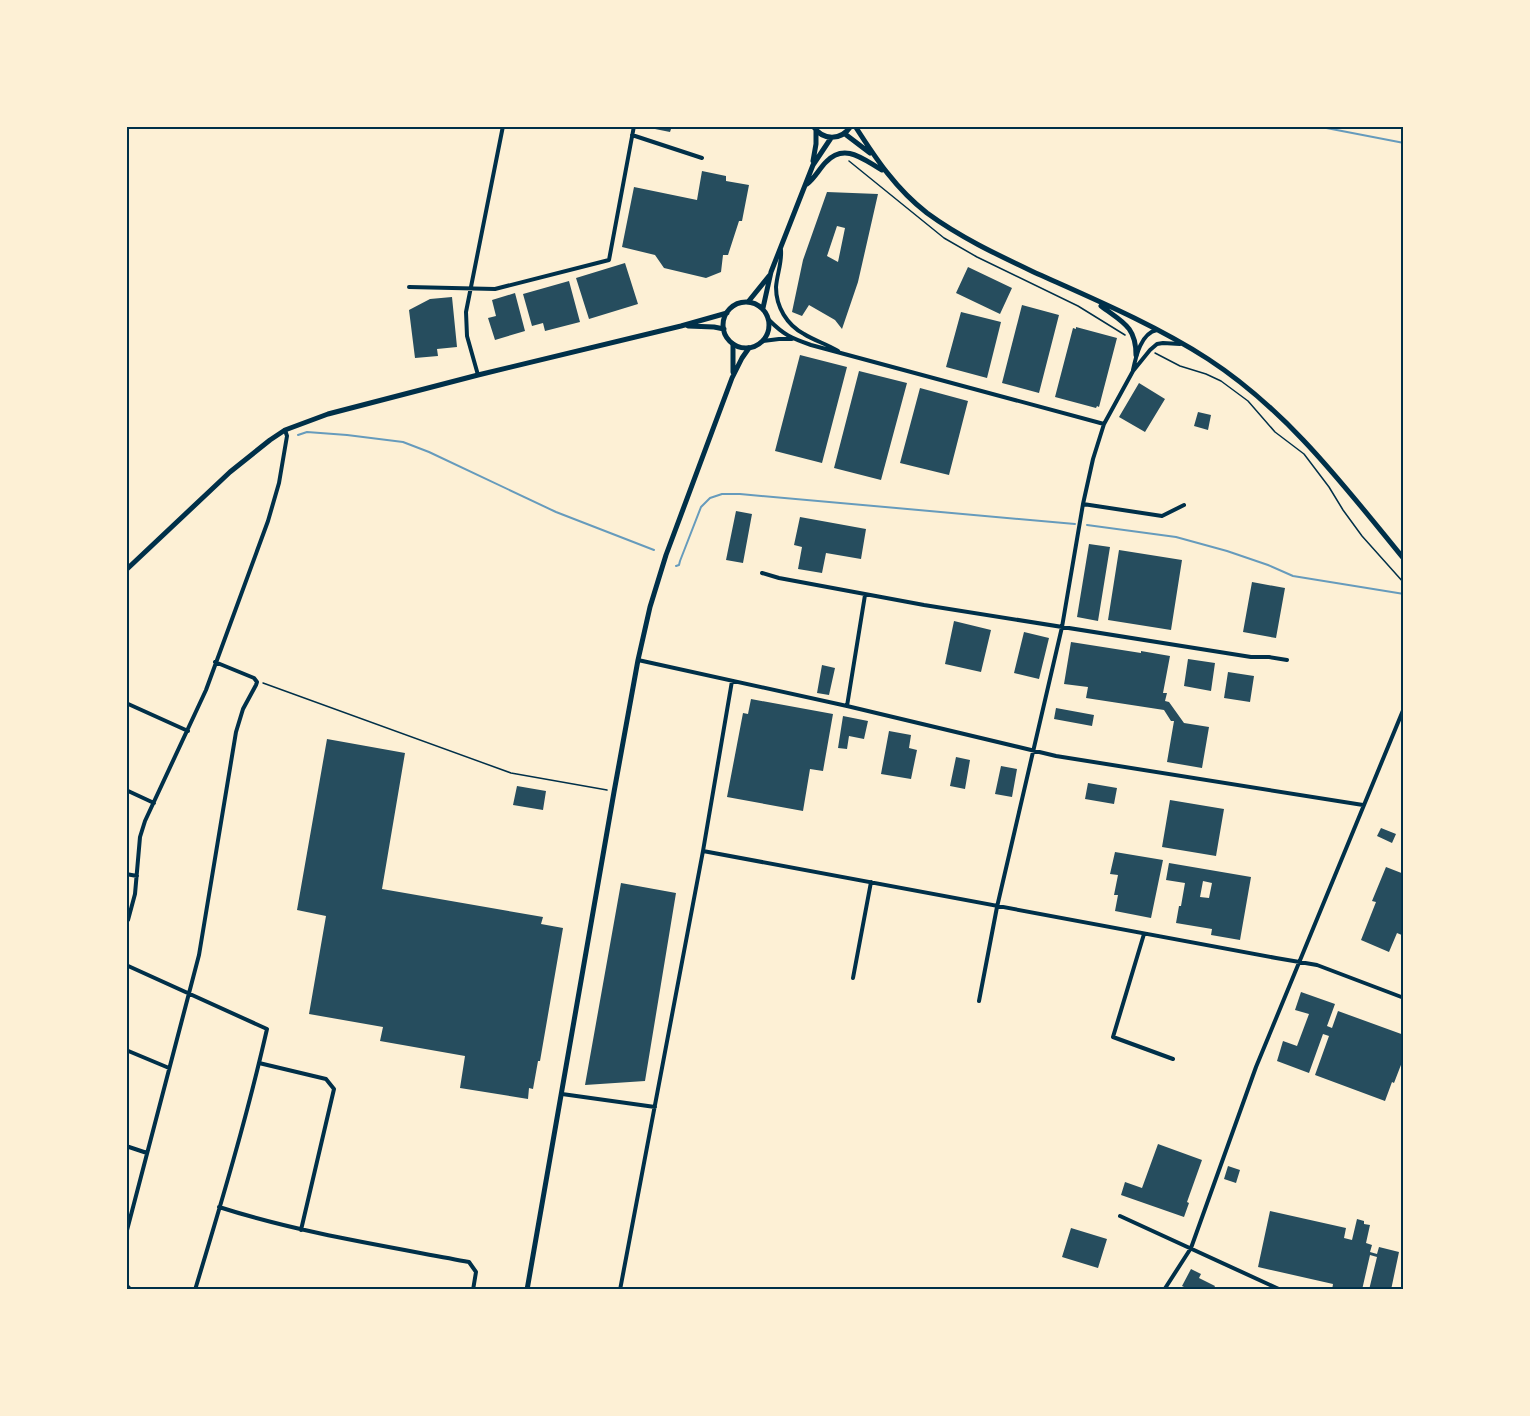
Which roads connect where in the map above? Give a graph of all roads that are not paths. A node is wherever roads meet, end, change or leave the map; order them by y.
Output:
1 (503, 126) edge
2 (634, 126) edge
3 (853, 126) edge
4 (814, 128) edge
5 (845, 134) junction
6 (632, 135) junction
7 (831, 138) junction
8 (874, 156) junction
9 (702, 158) dead end
10 (813, 165) junction
11 (885, 172) junction
12 (805, 185) junction
13 (781, 248) junction
14 (771, 272) junction
15 (409, 286) dead end
16 (470, 290) junction
17 (1093, 299) junction
18 (748, 302) junction
19 (763, 308) junction
20 (727, 313) junction
21 (769, 320) junction
22 (681, 326) junction
23 (724, 329) junction
24 (1158, 330) junction
25 (795, 339) junction
26 (763, 341) junction
27 (734, 344) junction
28 (1185, 345) junction
29 (749, 348) junction
30 (841, 353) junction
31 (1136, 355) junction
32 (1133, 371) junction
33 (478, 375) junction
34 (732, 378) junction
35 (1104, 424) junction
36 (285, 430) junction
37 (1083, 504) junction
38 (1184, 505) dead end
39 (1404, 559) edge
40 (126, 570) edge
41 (762, 573) dead end
42 (865, 595) junction
43 (1062, 627) junction
44 (638, 660) junction
45 (1287, 660) dead end
46 (215, 662) junction
47 (732, 681) junction
48 (126, 703) edge
49 (847, 706) junction
50 (1404, 708) edge
51 (188, 731) junction
52 (1033, 752) junction
53 (126, 790) edge
54 (154, 803) junction
55 (1363, 805) junction
56 (703, 851) junction
57 (126, 874) edge
58 (137, 876) junction
59 (871, 882) junction
60 (998, 907) junction
61 (127, 922) edge
62 (1144, 934) junction
63 (1300, 961) junction
64 (126, 965) edge
65 (853, 978) dead end
66 (190, 994) junction
67 (1404, 998) edge
68 (979, 1000) dead end
69 (126, 1050) edge
70 (1173, 1059) dead end
71 (260, 1063) junction
72 (169, 1068) junction
73 (562, 1094) junction
74 (655, 1107) junction
75 (126, 1146) edge
76 (147, 1152) junction
77 (219, 1207) junction
78 (1120, 1216) dead end
79 (301, 1230) junction
80 (126, 1234) edge
81 (1191, 1248) junction
82 (126, 1286) edge
83 (130, 1290) edge
84 (196, 1290) edge
85 (472, 1290) edge
86 (527, 1290) edge
87 (620, 1290) edge
88 (1164, 1290) edge
89 (1281, 1290) edge

1 - 16 street
2 - 6 street
3 - 5 main road
3 - 8 main road
4 - 7 main road
4 - 10 main road
5 - 7 main road
5 - 8 main road
6 - 9 street
6 - 16 street
7 - 10 main road
8 - 11 main road
10 - 12 main road
11 - 12 main road
11 - 17 main road
12 - 13 main road
13 - 14 main road
13 - 30 street
14 - 18 main road
14 - 19 main road
15 - 16 street
16 - 33 street
17 - 24 main road
17 - 31 main road
18 - 19 main road
18 - 20 main road
19 - 21 main road
20 - 22 main road
20 - 23 main road
21 - 25 street
21 - 26 main road
22 - 23 main road
22 - 33 main road
23 - 27 main road
24 - 28 main road
24 - 31 street
25 - 26 street
25 - 30 street
26 - 29 main road
27 - 29 main road
27 - 34 main road
28 - 32 street
28 - 39 main road
29 - 34 main road
30 - 35 street
31 - 32 street
32 - 35 street
33 - 36 main road
34 - 44 main road
35 - 37 street
36 - 40 main road
36 - 46 street
37 - 38 street
37 - 43 street
41 - 42 street
42 - 43 street
42 - 49 street
43 - 45 street
43 - 52 street
44 - 47 street
44 - 73 main road
46 - 51 street
46 - 66 street
47 - 49 street
47 - 56 street
48 - 51 street
49 - 52 street
50 - 55 street
51 - 54 street
52 - 55 street
52 - 60 street
53 - 54 street
54 - 58 street
55 - 63 street
56 - 59 street
56 - 74 street
57 - 58 street
58 - 61 street
59 - 60 street
59 - 65 street
60 - 62 street
60 - 68 street
62 - 63 street
62 - 70 street
63 - 67 street
63 - 81 street
64 - 66 street
66 - 71 street
66 - 72 street
69 - 72 street
71 - 77 street
71 - 79 street
72 - 76 street
73 - 74 street
73 - 86 main road
74 - 87 street
75 - 76 street
76 - 80 street
77 - 79 street
77 - 84 street
78 - 81 street
79 - 85 street
81 - 88 street
81 - 89 street
82 - 83 street

